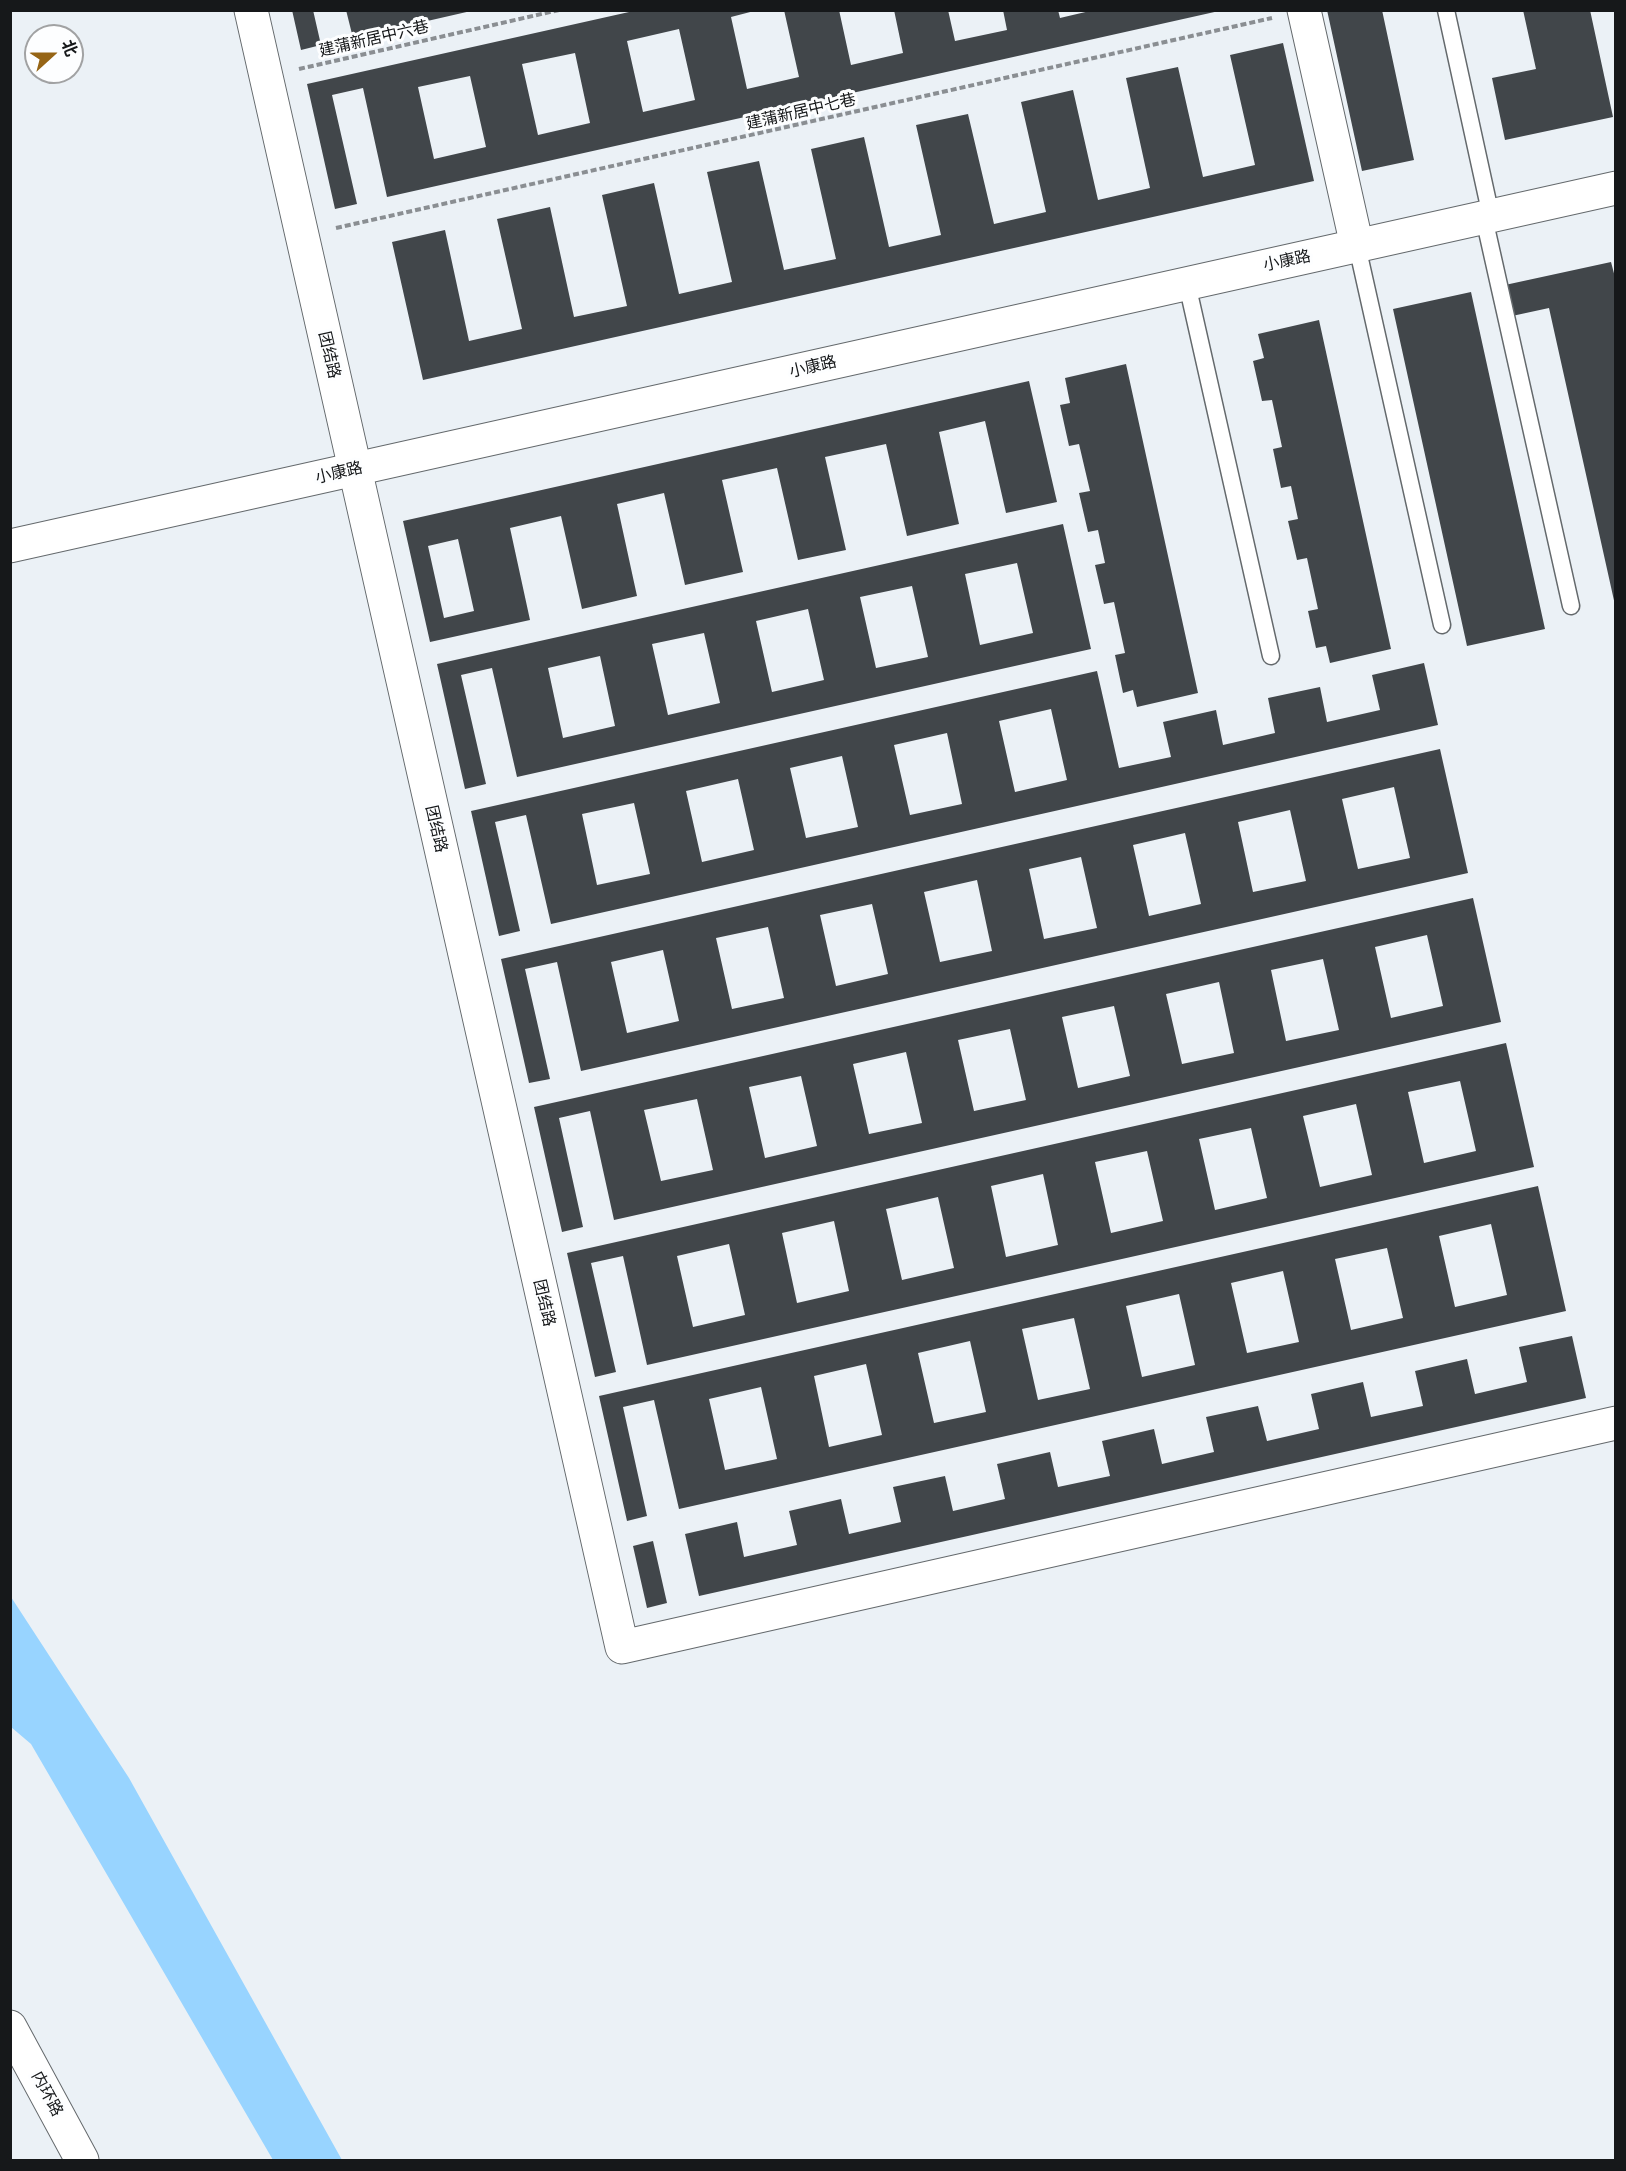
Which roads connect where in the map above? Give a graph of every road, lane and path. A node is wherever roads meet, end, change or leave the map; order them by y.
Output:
1 (251, 10) edge
2 (559, 10) edge
3 (1446, 10) edge
4 (1304, 11) edge
5 (266, 76) junction
6 (1616, 188) edge
7 (1487, 217) junction
8 (302, 236) junction
9 (1357, 246) junction
10 (1187, 284) junction
11 (355, 469) junction
12 (10, 546) edge
13 (1571, 606) dead end
14 (1442, 625) dead end
15 (1271, 656) dead end
16 (1616, 1423) edge
17 (10, 2027) edge
18 (82, 2160) edge

1 - 5 street, 团结路
2 - 5 path, 建蒲新居中六巷
3 - 7 lane
4 - 8 path, 建蒲新居中七巷
4 - 9 street
5 - 8 street, 团结路
6 - 7 street, 小康路
7 - 9 street, 小康路
7 - 13 lane
8 - 11 street, 团结路
9 - 10 street, 小康路
9 - 14 lane
10 - 11 street, 小康路
10 - 15 lane
11 - 12 street, 小康路
11 - 16 street, 团结路
17 - 18 street, 内环路

